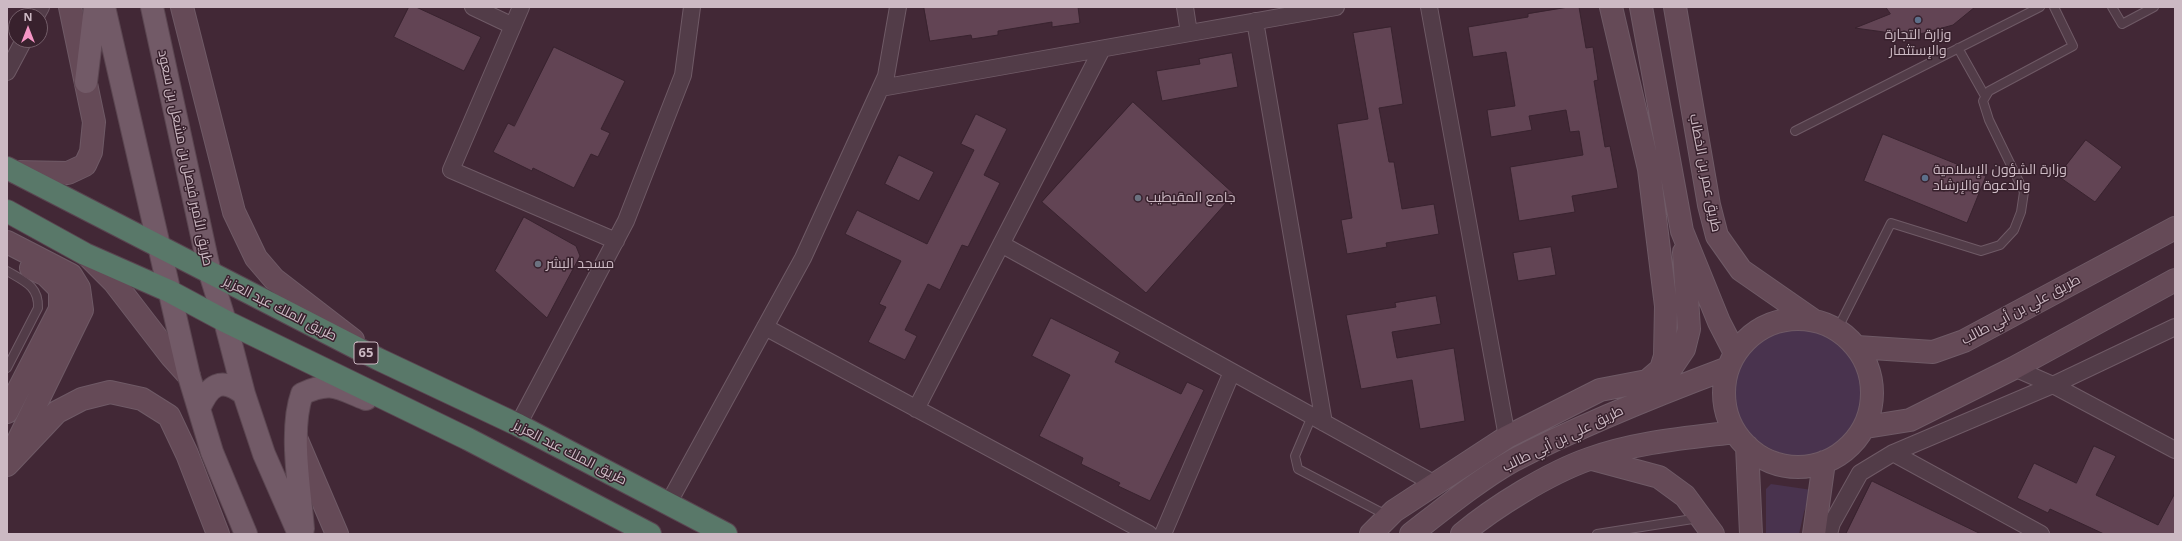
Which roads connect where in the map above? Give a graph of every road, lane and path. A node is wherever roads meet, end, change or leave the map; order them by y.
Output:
1 (70, 7) edge
2 (94, 7) edge
3 (104, 7) edge
4 (152, 7) edge
5 (182, 7) edge
6 (473, 7) edge
7 (521, 7) edge
8 (692, 7) edge
9 (898, 7) edge
10 (1185, 7) edge
11 (1336, 7) edge
12 (1430, 7) edge
13 (1611, 7) edge
14 (1641, 7) edge
15 (1675, 7) edge
16 (1681, 7) edge
17 (2040, 7) edge
18 (2054, 7) edge
19 (2112, 7) edge
20 (2154, 7) edge
21 (1255, 22) junction
22 (513, 26) junction
23 (1189, 34) junction
24 (1681, 39) junction
25 (20, 48) edge
26 (1958, 48) junction
27 (1102, 49) junction
28 (7, 72) edge
29 (86, 82) junction
30 (881, 88) junction
31 (1985, 96) junction
32 (1795, 131) dead end
33 (11, 170) edge
34 (7, 211) edge
35 (17, 219) edge
36 (2175, 228) edge
37 (1682, 231) junction
38 (616, 241) junction
39 (7, 242) edge
40 (1001, 244) junction
41 (159, 246) junction
42 (86, 254) junction
43 (7, 255) edge
44 (7, 271) edge
45 (210, 273) junction
46 (2175, 280) edge
47 (169, 291) junction
48 (1813, 320) junction
49 (225, 321) junction
50 (765, 327) junction
51 (2175, 327) edge
52 (1837, 330) junction
53 (1857, 347) junction
54 (378, 359) junction
55 (1731, 360) junction
56 (7, 368) edge
57 (2014, 368) junction
58 (1232, 372) junction
59 (189, 376) junction
60 (1647, 381) junction
61 (2053, 385) junction
62 (244, 394) junction
63 (199, 409) junction
64 (916, 409) junction
65 (1620, 410) junction
66 (7, 412) edge
67 (1318, 419) junction
68 (518, 425) junction
69 (1866, 427) junction
70 (296, 437) junction
71 (1507, 437) junction
72 (468, 439) junction
73 (1741, 439) junction
74 (2175, 450) edge
75 (1893, 453) junction
76 (1589, 459) junction
77 (1513, 461) junction
78 (7, 462) edge
79 (1824, 462) junction
80 (7, 466) edge
81 (1435, 484) junction
82 (668, 504) junction
83 (1389, 517) junction
84 (1707, 526) edge
85 (1469, 532) edge
86 (218, 534) edge
87 (246, 534) edge
88 (299, 534) edge
89 (304, 534) edge
90 (338, 534) edge
91 (650, 534) edge
92 (726, 534) edge
93 (1149, 534) edge
94 (1163, 534) edge
95 (1371, 534) edge
96 (1411, 534) edge
97 (1597, 534) edge
98 (1751, 534) edge
99 (1814, 534) edge
100 (1829, 534) edge
101 (2042, 534) edge

1 - 29 main road
2 - 29 main road
3 - 41 main road
4 - 45 main road, طريق الأمير فيصل بن مشعل بن سعود
5 - 54 main road
6 - 22 street
7 - 22 street
8 - 38 street
9 - 30 street
10 - 23 street
11 - 21 street
12 - 71 street
13 - 60 main road
14 - 37 main road
15 - 24 main road, طريق عمر بن الخطاب
16 - 24 lane
17 - 26 lane
18 - 31 lane
19 - 20 lane
21 - 23 street
21 - 67 street
22 - 38 street
23 - 27 street
24 - 48 main road, طريق عمر بن الخطاب
25 - 28 street
26 - 31 lane
26 - 32 lane
27 - 30 street
27 - 40 street
29 - 33 main road
30 - 50 street
31 - 52 lane
33 - 41 highway, طريق الملك عبد العزيز / 65
34 - 35 highway, 65
35 - 42 highway, 65
36 - 53 main road, طريق علي بن أبي طالب
37 - 55 main road
37 - 65 main road
38 - 68 street
39 - 78 main road
40 - 58 street
40 - 64 street
41 - 45 highway, طريق الملك عبد العزيز / 65
41 - 47 main road
42 - 47 highway, 65
42 - 59 main road
43 - 66 main road
44 - 56 lane
45 - 49 main road, طريق الأمير فيصل بن مشعل بن سعود
45 - 54 highway, طريق الملك عبد العزيز / 65
46 - 57 main road
47 - 49 highway, 65
47 - 59 main road
48 - 52 main road
48 - 55 main road
49 - 62 main road, طريق الأمير فيصل بن مشعل بن سعود
49 - 72 highway, 65
50 - 64 street
50 - 82 street
51 - 61 street
52 - 53 main road
53 - 69 main road
54 - 68 highway, طريق الملك عبد العزيز / 65
55 - 65 main road, طريق علي بن أبي طالب
55 - 73 main road
57 - 61 street
57 - 69 main road
58 - 67 street
58 - 94 street
59 - 63 main road
60 - 71 main road
60 - 77 main road
61 - 74 street
61 - 75 street
62 - 63 main road
62 - 88 main road, طريق الأمير فيصل بن مشعل بن سعود
63 - 87 main road
64 - 93 street
65 - 77 main road, طريق علي بن أبي طالب
67 - 81 street
67 - 83 lane
68 - 82 highway, طريق الملك عبد العزيز / 65
69 - 79 main road
70 - 72 main road
70 - 89 main road
70 - 90 main road
71 - 81 main road
72 - 91 highway, 65
73 - 76 main road, طريق علي بن أبي طالب
73 - 79 main road
73 - 98 main road
75 - 100 street
75 - 101 street
76 - 84 main road
76 - 85 main road, طريق علي بن أبي طالب
77 - 96 main road, طريق علي بن أبي طالب
79 - 99 main road
80 - 86 main road
81 - 83 main road
82 - 92 highway, طريق الملك عبد العزيز / 65
83 - 95 main road
84 - 97 lane

